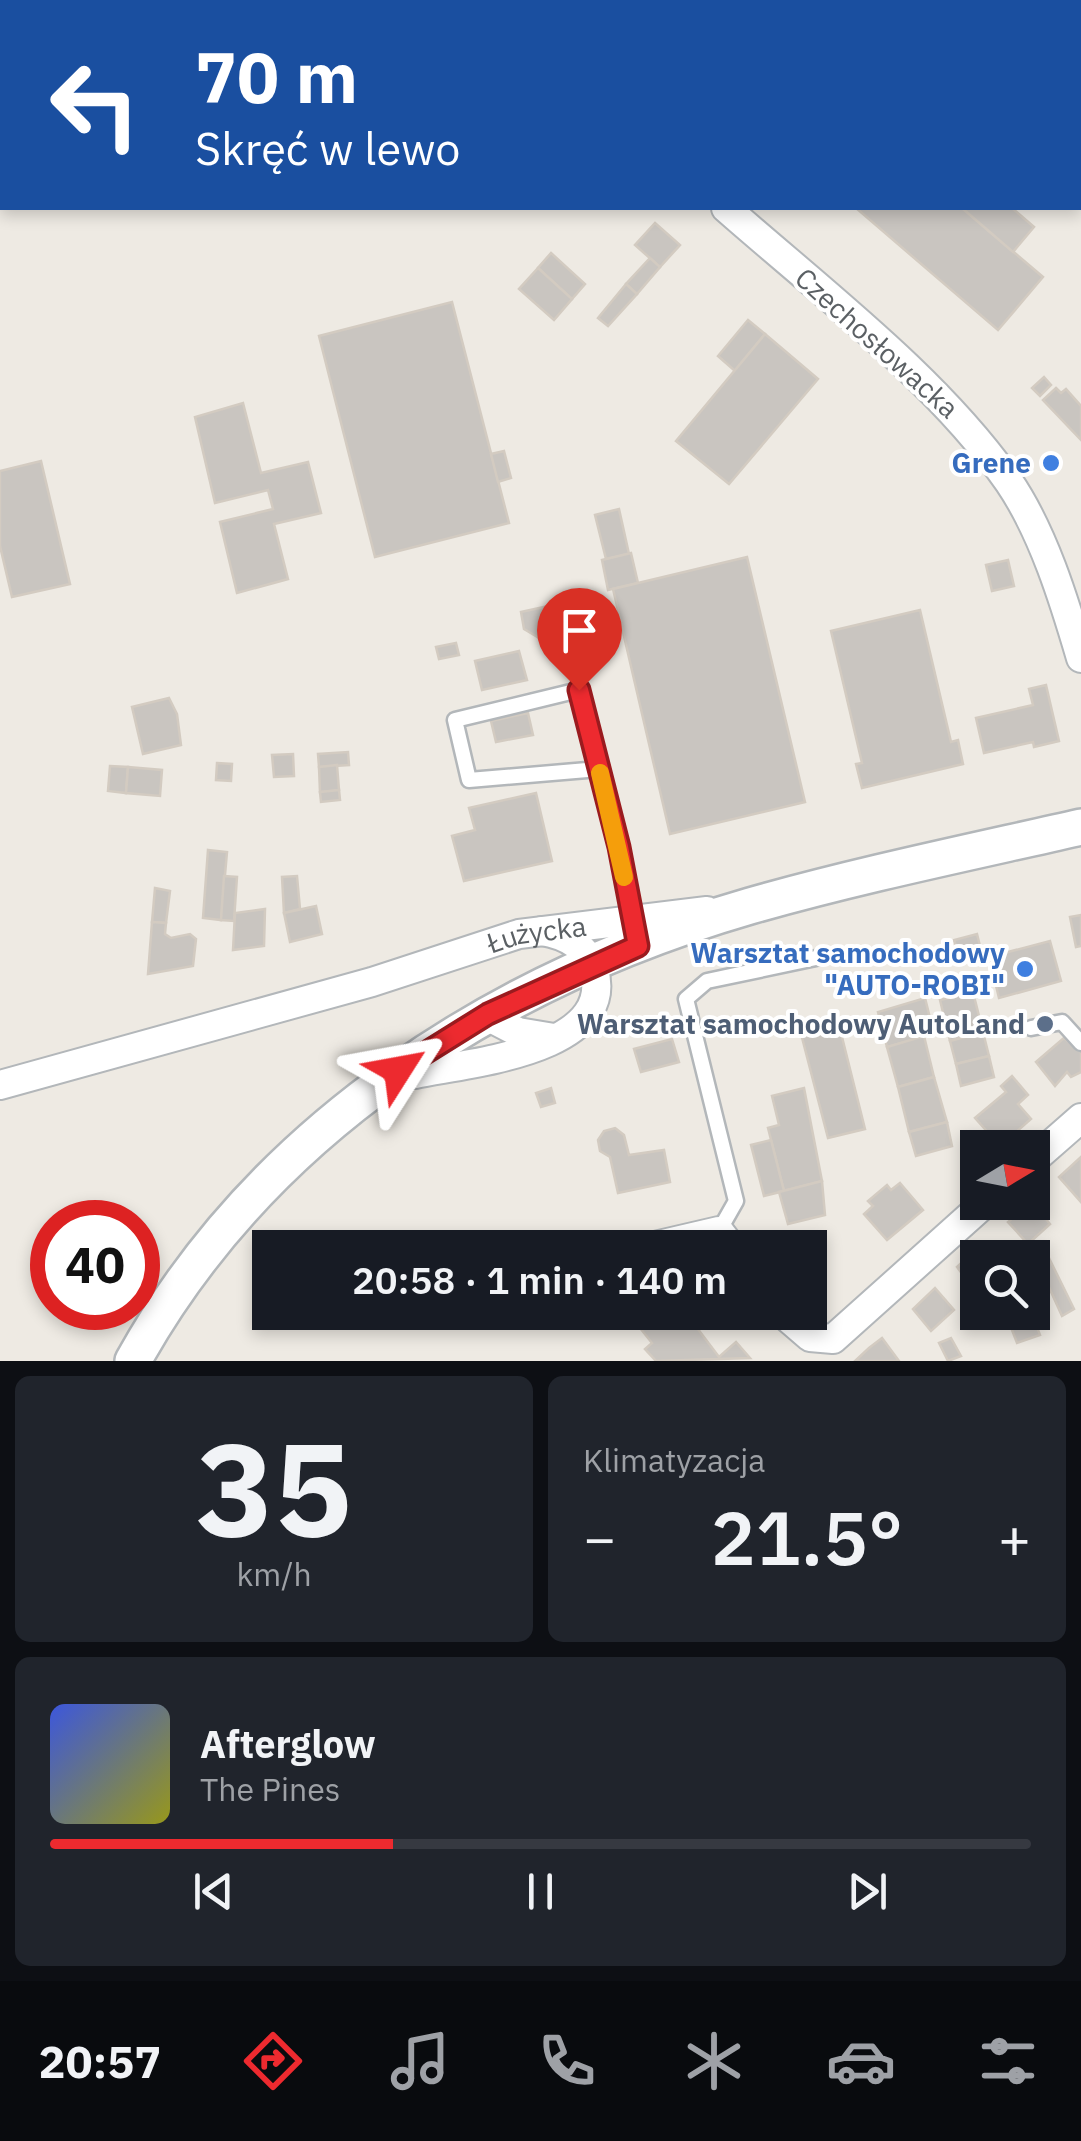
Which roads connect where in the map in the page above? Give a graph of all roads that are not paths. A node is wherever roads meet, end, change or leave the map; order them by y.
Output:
1 (728, 210) edge
2 (1081, 658) edge
3 (599, 769) junction
4 (1081, 827) edge
5 (540, 930) junction
6 (635, 932) junction
7 (816, 958) dead end
8 (592, 965) junction
9 (486, 1015) junction
10 (1031, 1028) dead end
11 (565, 1035) junction
12 (1081, 1043) edge
13 (398, 1070) junction
14 (0, 1084) edge
15 (1081, 1118) edge
16 (1050, 1146) edge
17 (966, 1220) edge
18 (728, 1230) edge
19 (802, 1330) edge
20 (132, 1361) edge

1 - 2 street, Czechosłowacka
3 - 3 lane
3 - 6 lane
4 - 6 street
5 - 6 street, Łużycka
5 - 8 street
5 - 14 street, Łużycka
6 - 8 street
7 - 18 lane
8 - 9 street
8 - 11 street
9 - 11 street
9 - 13 street
10 - 12 lane
11 - 13 street
13 - 20 street
15 - 16 street
17 - 19 street

